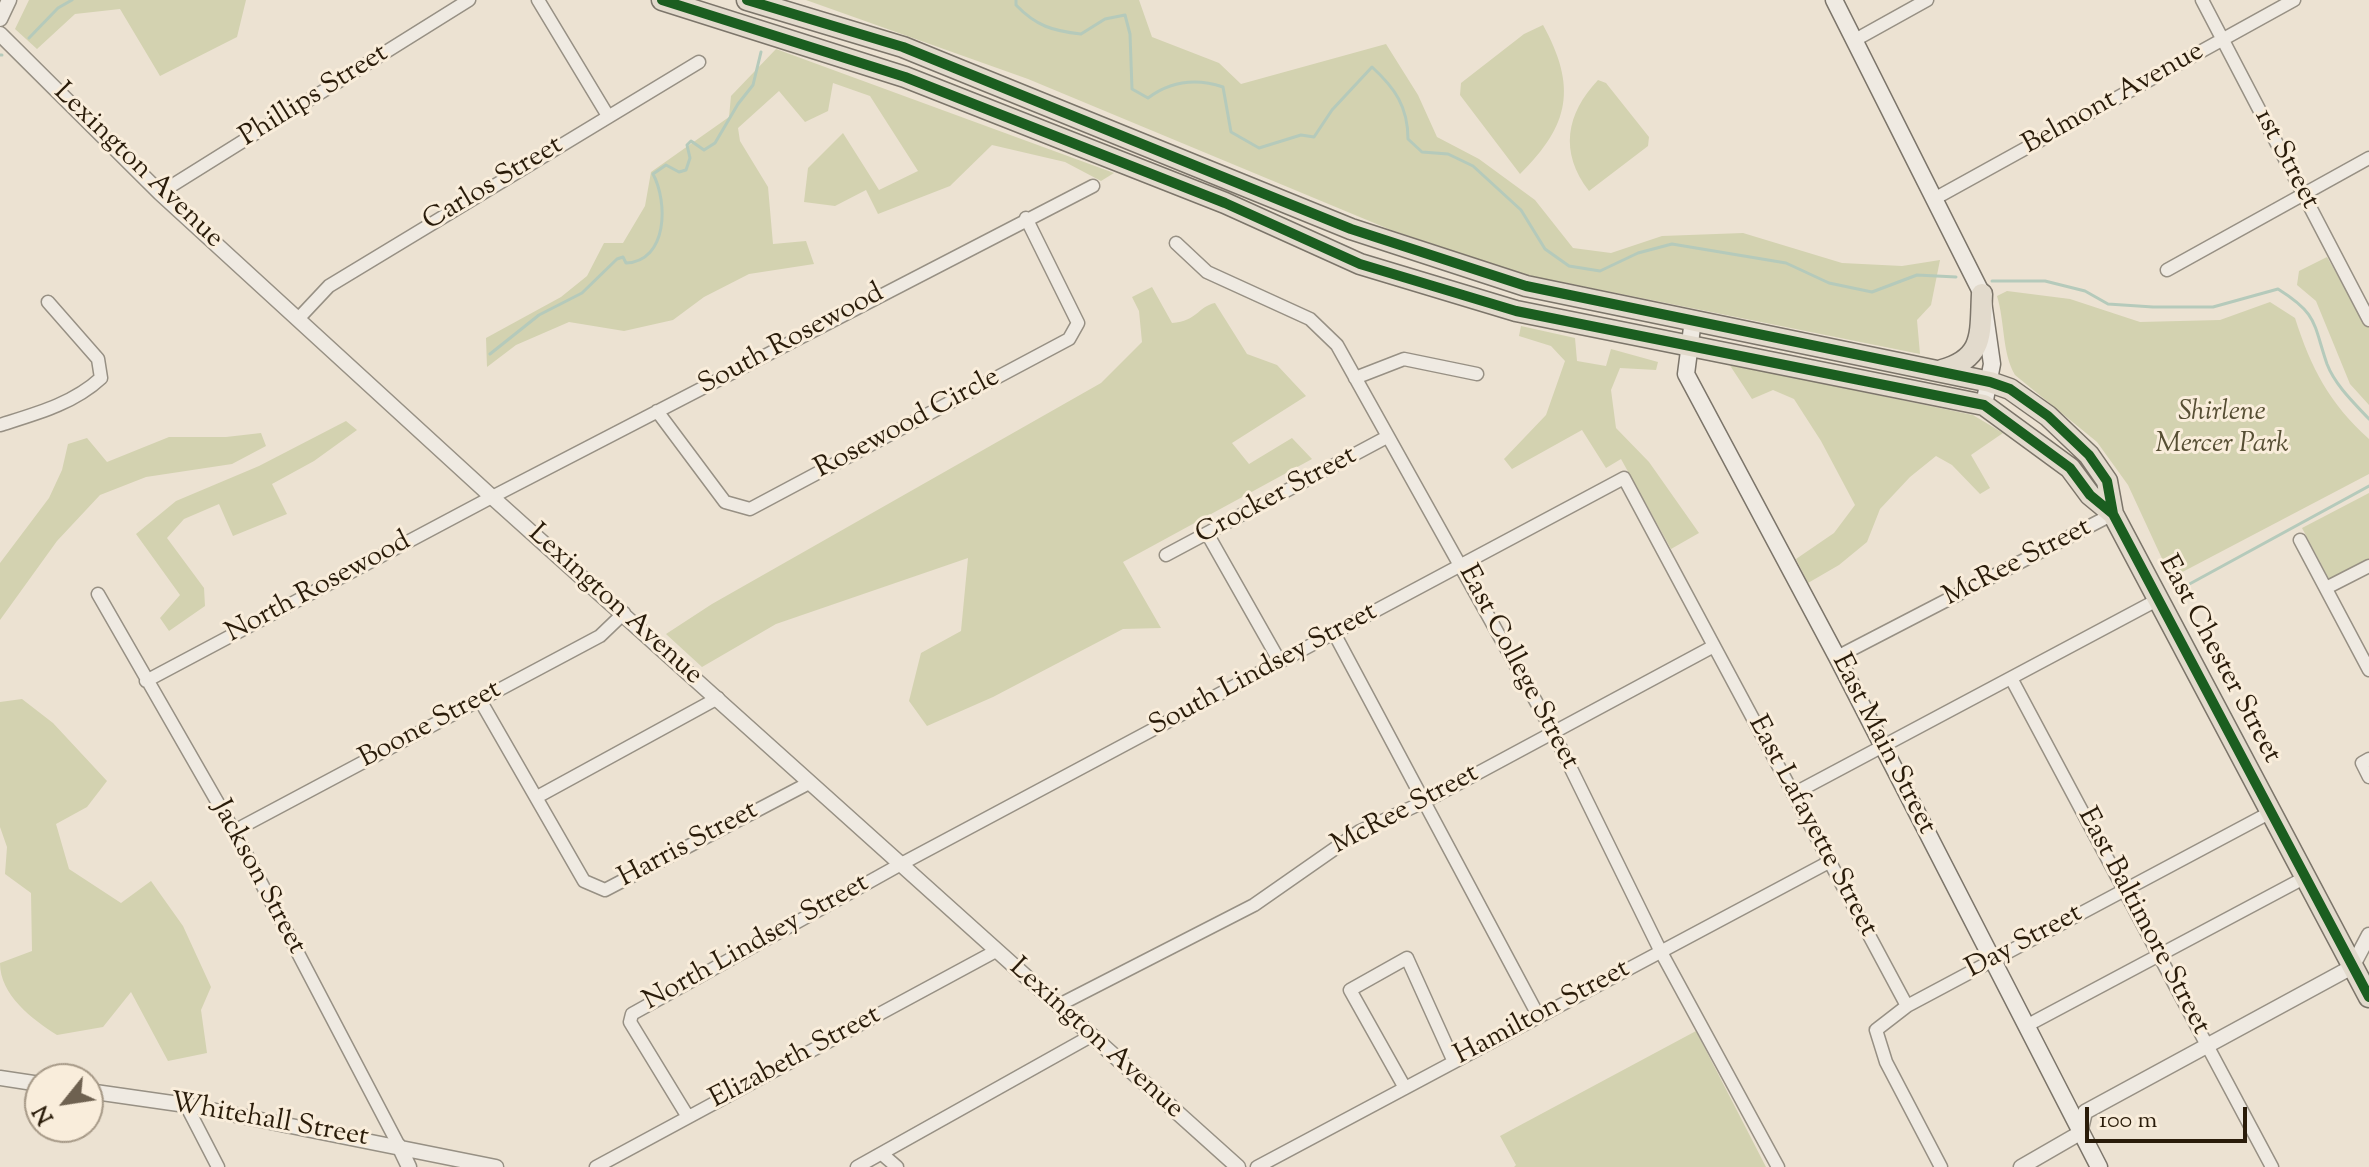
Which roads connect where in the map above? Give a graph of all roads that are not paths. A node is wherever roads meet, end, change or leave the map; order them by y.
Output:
1 (9, 0) edge
2 (469, 0) edge
3 (538, 0) edge
4 (662, 0) edge
5 (747, 0) edge
6 (1834, 0) edge
7 (1927, 0) edge
8 (2202, 0) edge
9 (2294, 0) edge
10 (0, 19) edge
11 (0, 34) edge
12 (2222, 39) junction
13 (1855, 40) junction
14 (699, 62) dead end
15 (608, 116) junction
16 (2369, 158) edge
17 (1093, 186) dead end
18 (160, 193) junction
19 (2304, 195) junction
20 (1934, 199) junction
21 (1026, 218) junction
22 (1176, 243) dead end
23 (2167, 270) dead end
24 (1982, 294) junction
25 (48, 302) dead end
26 (2365, 304) edge
27 (298, 319) junction
28 (1693, 320) junction
29 (2369, 320) edge
30 (1690, 346) junction
31 (1942, 370) junction
32 (1477, 374) dead end
33 (1355, 378) junction
34 (1990, 382) junction
35 (1984, 405) junction
36 (657, 411) junction
37 (0, 425) edge
38 (1387, 437) junction
39 (1624, 478) joint
40 (492, 497) junction
41 (2113, 514) junction
42 (1208, 535) junction
43 (2300, 540) dead end
44 (1166, 555) dead end
45 (1462, 564) junction
46 (2369, 566) edge
47 (2326, 588) junction
48 (98, 594) dead end
49 (2159, 599) junction
50 (624, 613) junction
51 (1334, 633) junction
52 (1714, 646) junction
53 (1837, 657) junction
54 (1280, 662) junction
55 (2369, 670) edge
56 (2011, 678) junction
57 (146, 681) junction
58 (718, 698) junction
59 (480, 700) junction
60 (1553, 732) junction
61 (1881, 747) junction
62 (2369, 759) edge
63 (2369, 777) edge
64 (809, 783) junction
65 (1793, 794) junction
66 (537, 797) junction
67 (1424, 802) junction
68 (2271, 812) junction
69 (234, 831) junction
70 (1829, 862) junction
71 (903, 863) junction
72 (2304, 878) junction
73 (2125, 890) junction
74 (2369, 935) edge
75 (996, 951) junction
76 (1661, 952) junction
77 (2159, 955) junction
78 (1994, 960) junction
79 (2352, 967) junction
80 (2369, 997) edge
81 (1059, 1005) junction
82 (1907, 1006) junction
83 (1539, 1017) junction
84 (2026, 1026) junction
85 (1091, 1036) junction
86 (2207, 1046) junction
87 (1454, 1062) junction
88 (0, 1078) edge
89 (24, 1082) edge
90 (1405, 1088) junction
91 (104, 1093) edge
92 (186, 1105) junction
93 (688, 1117) junction
94 (2080, 1133) junction
95 (399, 1146) junction
96 (882, 1154) junction
97 (218, 1167) edge
98 (409, 1167) edge
99 (496, 1167) edge
100 (596, 1167) edge
101 (857, 1167) edge
102 (897, 1167) edge
103 (1238, 1167) edge
104 (1257, 1167) edge
105 (1778, 1167) edge
106 (1941, 1167) edge
107 (2021, 1167) edge
108 (2099, 1167) edge
109 (2272, 1167) edge

1 - 10 street
2 - 18 street, Phillips Street
3 - 15 street
4 - 30 highway
5 - 28 highway, East Chester Street
6 - 13 main road
7 - 13 street
8 - 12 street, 1st Street
9 - 12 street, Belmont Avenue
11 - 18 street, Lexington Avenue
12 - 19 street, 1st Street
12 - 20 street, Belmont Avenue
13 - 20 main road
14 - 15 street, Carlos Street
15 - 27 street, Carlos Street
16 - 19 street
17 - 21 street, South Rosewood
18 - 27 street, Lexington Avenue
19 - 23 street
19 - 26 street, 1st Street
20 - 24 main road
21 - 36 street, South Rosewood
21 - 36 street, Rosewood Circle
22 - 33 street, East College Street
24 - 31 highway
24 - 34 main road
25 - 37 street
26 - 29 street, 1st Street
27 - 40 street, Lexington Avenue
28 - 30 main road, East Main Street
28 - 31 highway, East Chester Street
30 - 35 highway
30 - 53 main road, East Main Street
31 - 34 highway, East Chester Street
32 - 33 street
33 - 38 street, East College Street
34 - 35 main road
34 - 41 highway, East Chester Street
35 - 41 highway
36 - 40 street, South Rosewood
38 - 42 street, Crocker Street
38 - 45 street, East College Street
39 - 45 street, South Lindsey Street
39 - 52 street, East Lafayette Street
40 - 50 street, Lexington Avenue
40 - 57 street, North Rosewood
41 - 49 highway, East Chester Street
41 - 53 street, McRee Street
42 - 44 street, Crocker Street
42 - 54 street
43 - 47 street
45 - 51 street, South Lindsey Street
45 - 60 street, East College Street
46 - 47 street
47 - 55 street
48 - 57 street, Jackson Street
49 - 56 street
49 - 68 highway, East Chester Street
50 - 58 street, Lexington Avenue
50 - 59 street, Boone Street
51 - 54 street, South Lindsey Street
51 - 67 street
52 - 60 street, McRee Street
52 - 65 street, East Lafayette Street
53 - 61 main road, East Main Street
54 - 71 street, South Lindsey Street
56 - 61 street
56 - 73 street, East Baltimore Street
57 - 69 street, Jackson Street
58 - 64 street, Lexington Avenue
58 - 66 street
59 - 66 street, Harris Street
59 - 69 street, Boone Street
60 - 67 street, McRee Street
60 - 76 street, East College Street
61 - 65 street
61 - 78 main road, East Main Street
62 - 63 street
64 - 66 street, Harris Street
64 - 71 street, Lexington Avenue
65 - 70 street, East Lafayette Street
67 - 81 street, McRee Street
67 - 83 street
68 - 72 highway, East Chester Street
68 - 73 street, Day Street
69 - 95 street, Jackson Street
70 - 76 street, Hamilton Street
70 - 82 street, East Lafayette Street
71 - 75 street, Lexington Avenue
71 - 93 street, North Lindsey Street
72 - 77 street
72 - 79 highway, East Chester Street
73 - 77 street, East Baltimore Street
73 - 78 street, Day Street
74 - 79 street
75 - 81 street, Lexington Avenue
75 - 93 street, Elizabeth Street
76 - 83 street, Hamilton Street
76 - 105 street, East College Street
77 - 84 street
77 - 86 street, East Baltimore Street
78 - 82 street, Day Street
78 - 84 main road, East Main Street
79 - 80 highway, East Chester Street
79 - 86 street
81 - 85 street, Lexington Avenue
82 - 106 street
83 - 87 street, Hamilton Street
84 - 94 main road, East Main Street
85 - 96 street
85 - 103 street, Lexington Avenue
86 - 94 street
86 - 109 street, East Baltimore Street
87 - 90 street, Hamilton Street
87 - 90 street
88 - 89 street
90 - 104 street, Hamilton Street
91 - 92 street, Whitehall Street
92 - 95 street, Whitehall Street
92 - 97 street
93 - 100 street, Elizabeth Street
94 - 107 street
94 - 108 main road, East Main Street
95 - 98 street, Jackson Street
95 - 99 street, Whitehall Street
96 - 101 street
96 - 102 street

